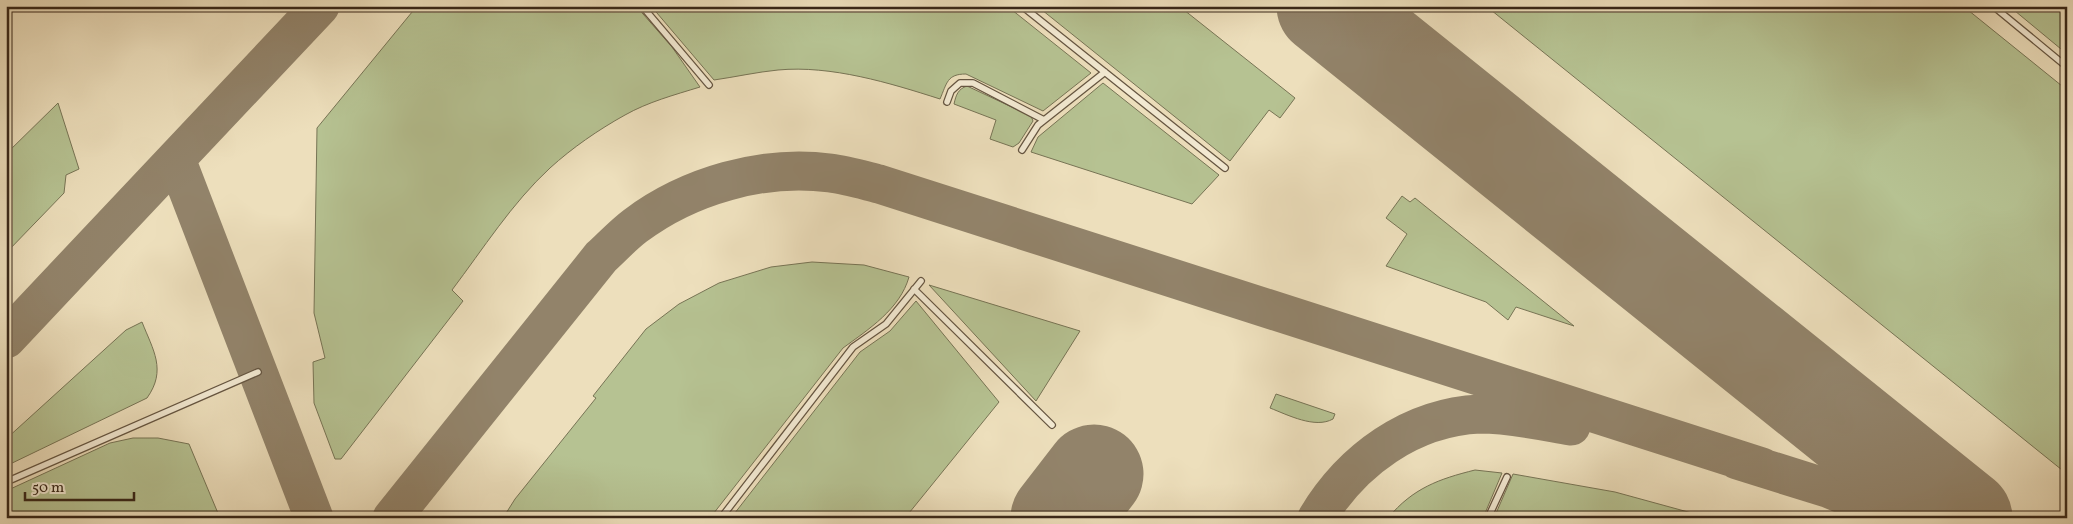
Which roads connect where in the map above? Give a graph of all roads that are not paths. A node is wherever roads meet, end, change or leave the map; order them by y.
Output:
1 (642, 6) edge
2 (1022, 6) edge
3 (1992, 6) edge
4 (2067, 67) edge
5 (1105, 72) junction
6 (709, 85) dead end
7 (948, 102) dead end
8 (1044, 120) junction
9 (1022, 150) dead end
10 (1225, 168) dead end
11 (920, 281) dead end
12 (914, 289) junction
13 (258, 372) dead end
14 (1052, 425) dead end
15 (1507, 477) dead end
16 (6, 482) edge
17 (720, 518) edge
18 (1488, 518) edge

1 - 6 lane
2 - 5 lane
3 - 4 lane
5 - 8 lane
5 - 10 lane
7 - 8 lane
8 - 9 lane
11 - 12 lane
12 - 14 lane
12 - 17 lane
13 - 16 lane
15 - 18 lane

